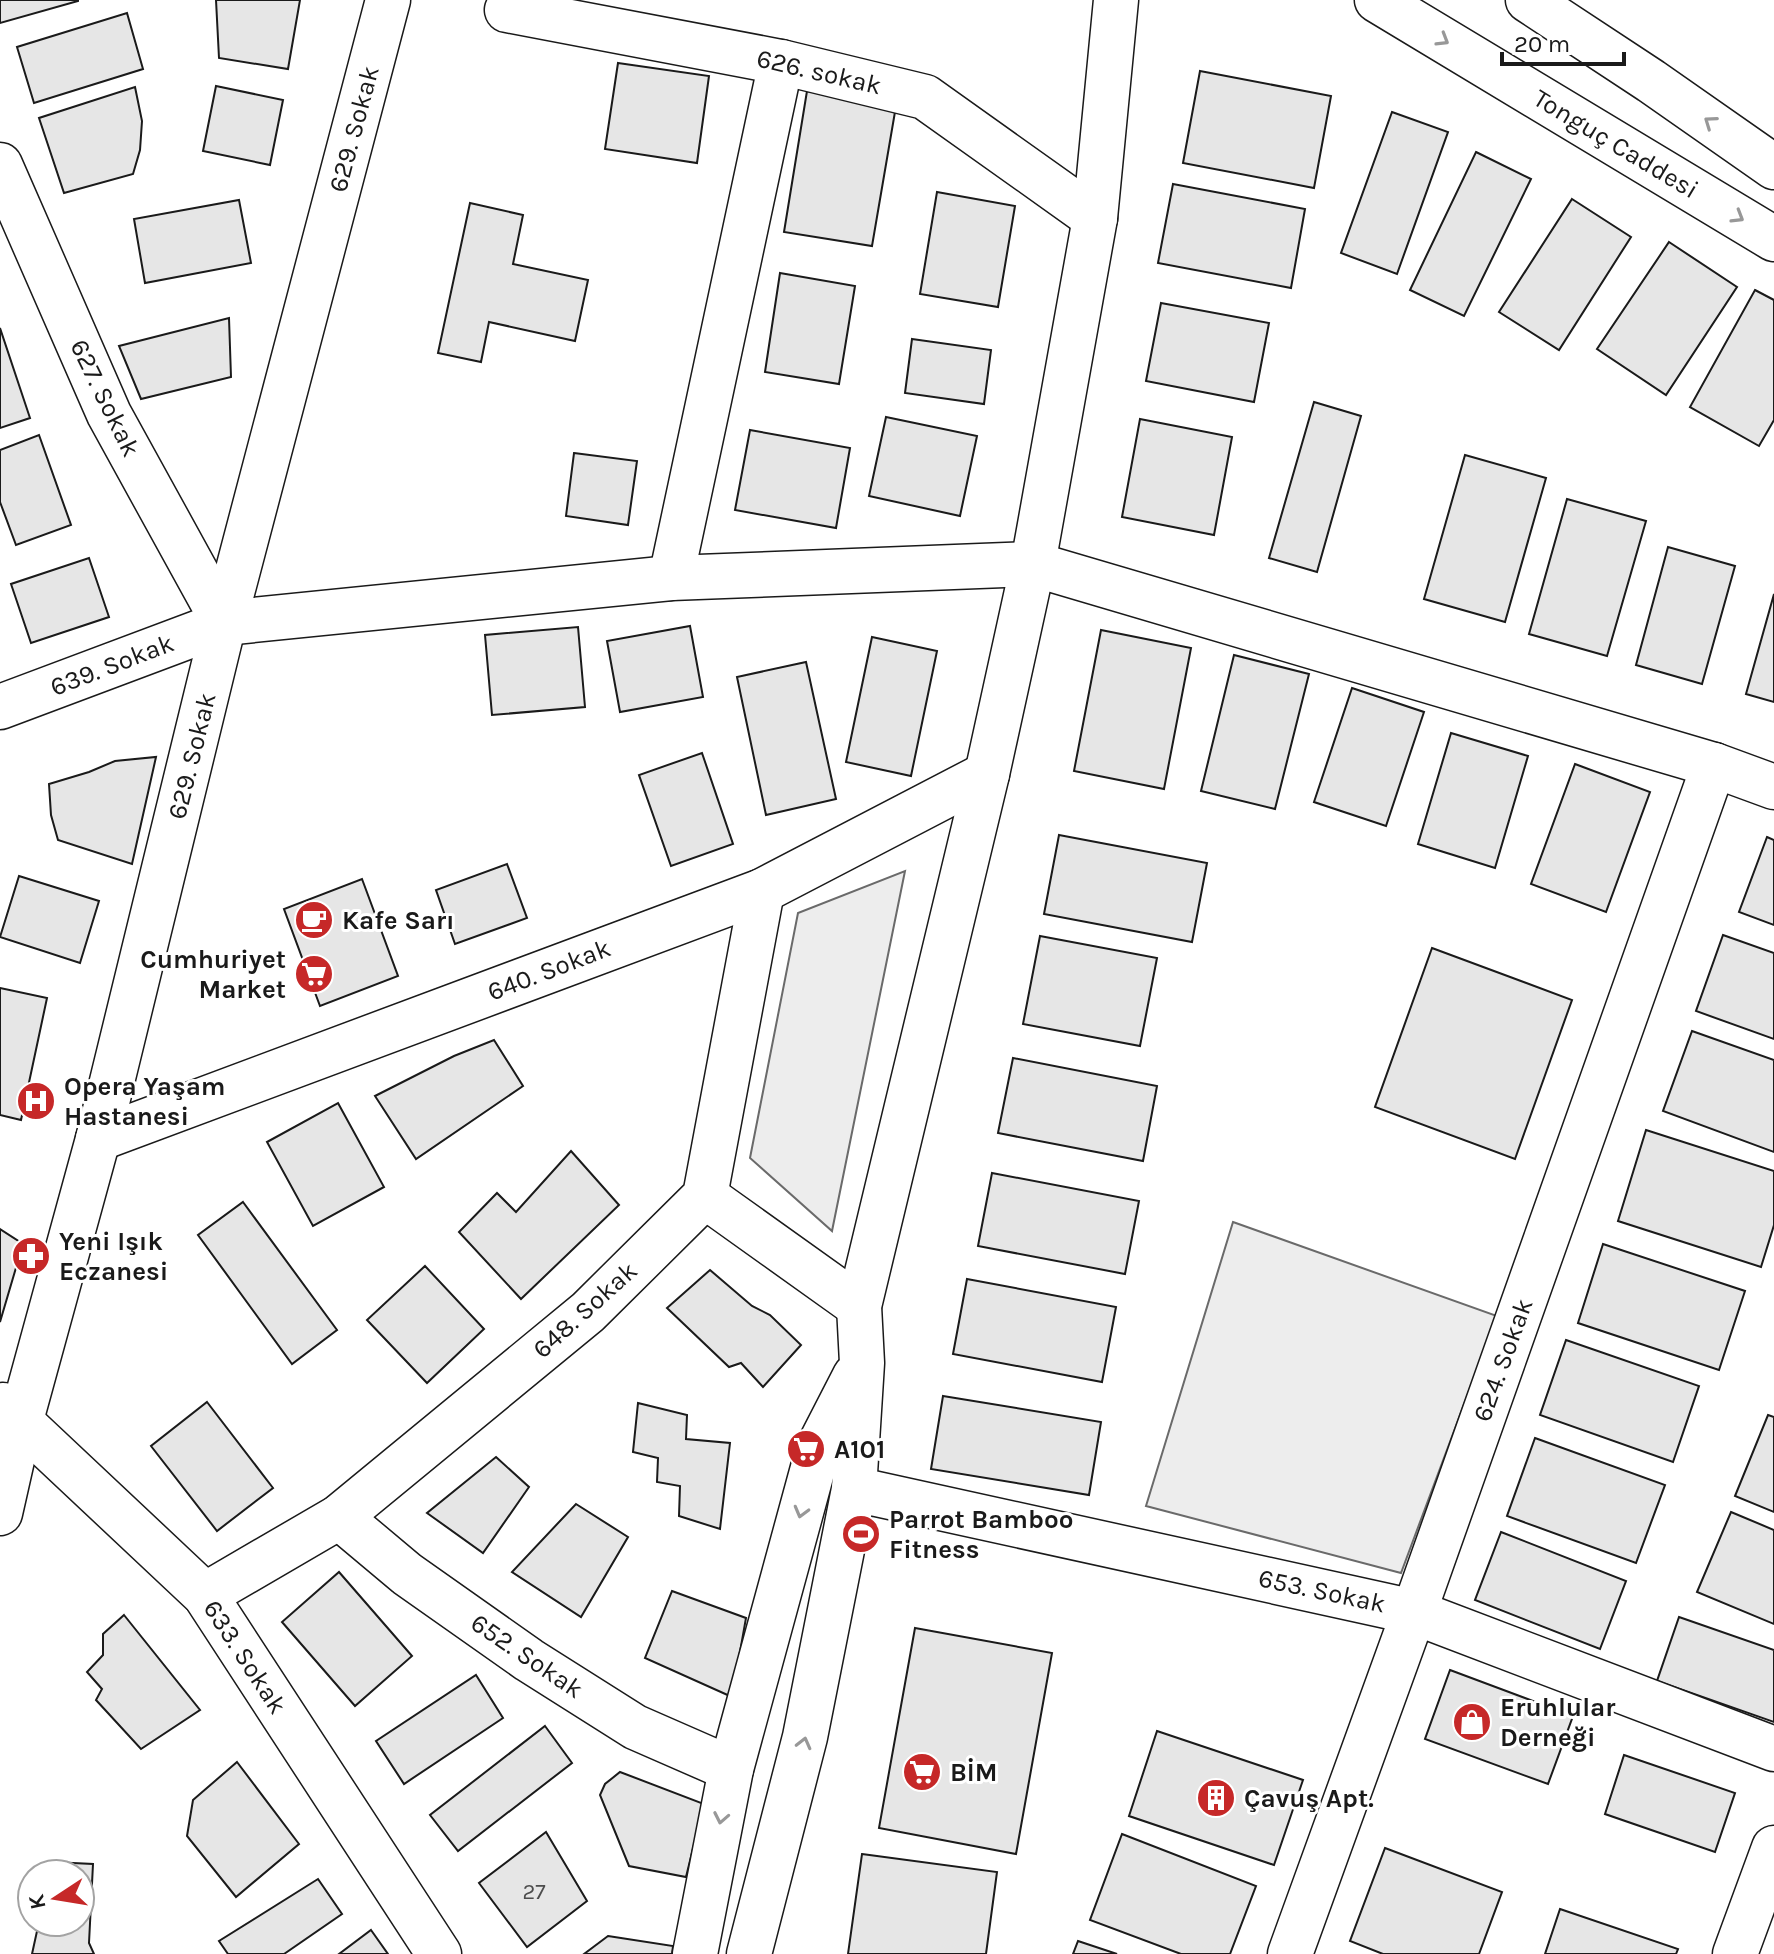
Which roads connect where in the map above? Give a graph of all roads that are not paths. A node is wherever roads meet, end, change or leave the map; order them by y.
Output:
1 (388, 0) edge
2 (1116, 0) edge
3 (1377, 0) edge
4 (1528, 0) edge
5 (507, 10) dead end
6 (781, 62) junction
7 (0, 165) edge
8 (1774, 167) edge
9 (1095, 218) junction
10 (1774, 239) edge
11 (1033, 564) junction
12 (671, 578) junction
13 (224, 623) junction
14 (0, 707) edge
15 (1714, 765) junction
16 (987, 774) junction
17 (1774, 787) edge
18 (762, 891) junction
19 (98, 1139) junction
20 (705, 1196) junction
21 (859, 1306) junction
22 (862, 1363) junction
23 (10, 1411) edge
24 (854, 1489) junction
25 (0, 1513) edge
26 (339, 1517) junction
27 (205, 1595) junction
28 (1414, 1612) junction
29 (1774, 1749) edge
30 (731, 1769) junction
31 (1774, 1848) edge
32 (439, 1954) edge
33 (695, 1954) edge
34 (749, 1954) edge
35 (1290, 1954) edge
36 (1735, 1954) edge

1 - 13 street, 629. Sokak
2 - 9 street
3 -> 10 street, Tonguç Caddesi
8 -> 4 street
5 - 6 street, 626. sokak
6 - 9 street, 626. sokak
6 - 12 street
7 - 13 street, 627. Sokak
9 - 11 street
11 - 12 street, 639. Sokak
11 - 15 street, 639. Sokak
11 - 16 street
12 - 13 street, 639. Sokak
13 - 14 street, 639. Sokak
13 - 19 street, 629. Sokak
15 - 17 street, 639. Sokak
15 - 28 street, 624. Sokak
16 - 18 street, 640. Sokak
16 - 21 street
18 - 19 street, 640. Sokak
18 - 20 street
19 - 23 street, 629. Sokak
20 - 21 street
20 - 26 street, 648. Sokak
21 - 22 street
22 - 24 street
22 -> 30 street
23 - 25 street, 629. Sokak
23 - 27 street, 633. Sokak
24 - 28 street, 653. Sokak
34 -> 24 street
26 - 27 street, 648. Sokak
26 - 30 street, 652. Sokak
27 - 32 street, 633. Sokak
28 - 29 street, 653. Sokak
28 - 35 street, 624. Sokak
30 -> 33 street
31 - 36 street

